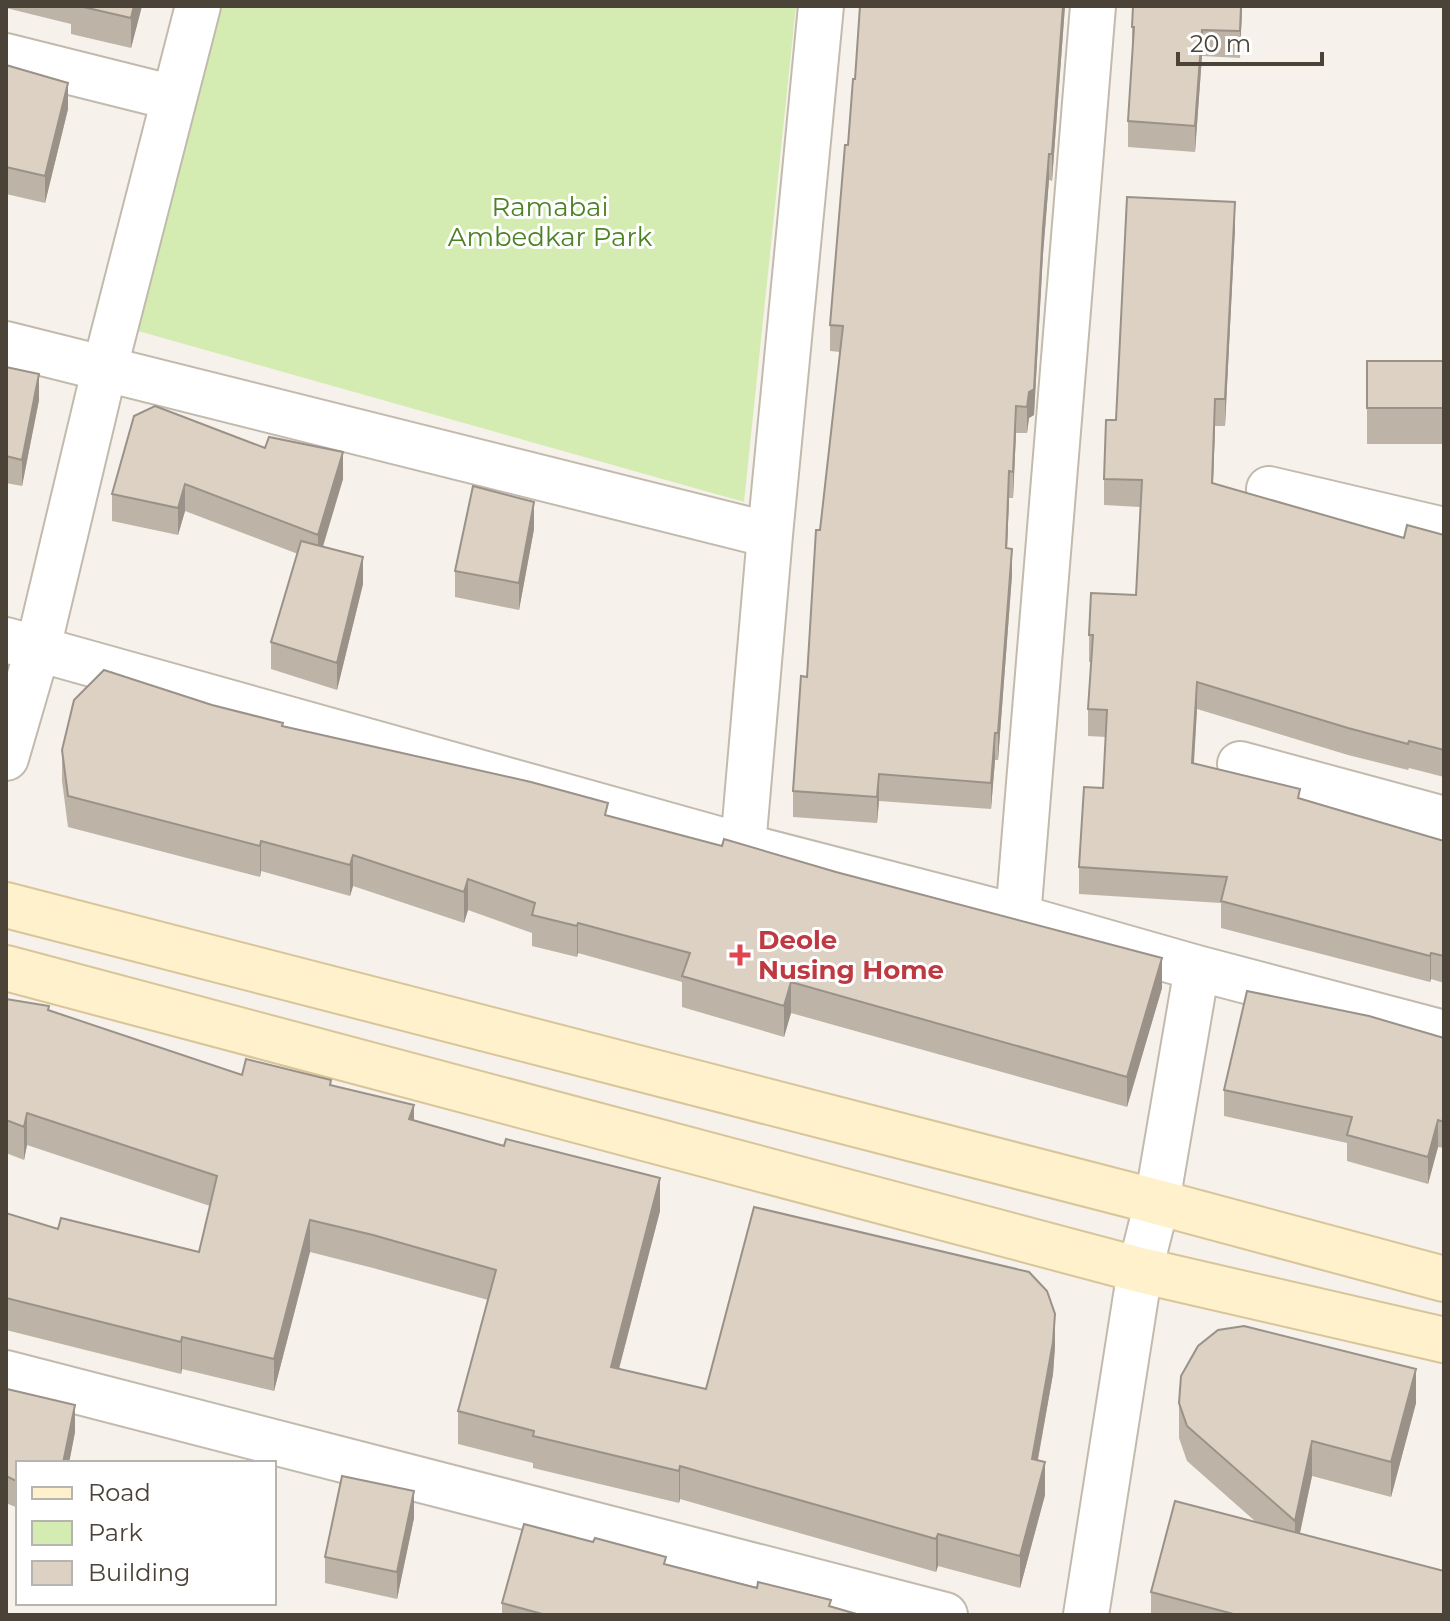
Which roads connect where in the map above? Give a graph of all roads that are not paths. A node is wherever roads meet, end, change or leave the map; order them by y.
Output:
1 (198, 6) edge
2 (821, 6) edge
3 (1093, 6) edge
4 (6, 56) edge
5 (174, 98) junction
6 (6, 344) edge
7 (105, 367) junction
8 (1269, 489) dead end
9 (1444, 530) edge
10 (770, 535) junction
11 (22, 644) edge
12 (6, 758) edge
13 (1240, 764) dead end
14 (1444, 819) edge
15 (743, 846) junction
16 (6, 905) edge
17 (1018, 917) junction
18 (6, 968) edge
19 (1197, 968) junction
20 (1444, 1033) edge
21 (1157, 1202) junction
22 (1140, 1270) junction
23 (1444, 1279) edge
24 (1444, 1340) edge
25 (6, 1373) edge
26 (945, 1615) edge
27 (1086, 1615) edge

1 - 5 street
2 - 10 street
3 - 17 street
4 - 5 street
5 - 7 street
6 - 7 street
7 - 10 street
7 - 11 street
8 - 9 street
10 - 15 street
11 - 12 street
11 - 15 street
13 - 14 street
15 - 17 street
16 - 21 main road
17 - 19 street
18 - 22 main road
19 - 20 street
19 - 21 street
21 - 22 street
21 - 23 main road
22 - 24 main road
22 - 27 street
25 - 26 street

